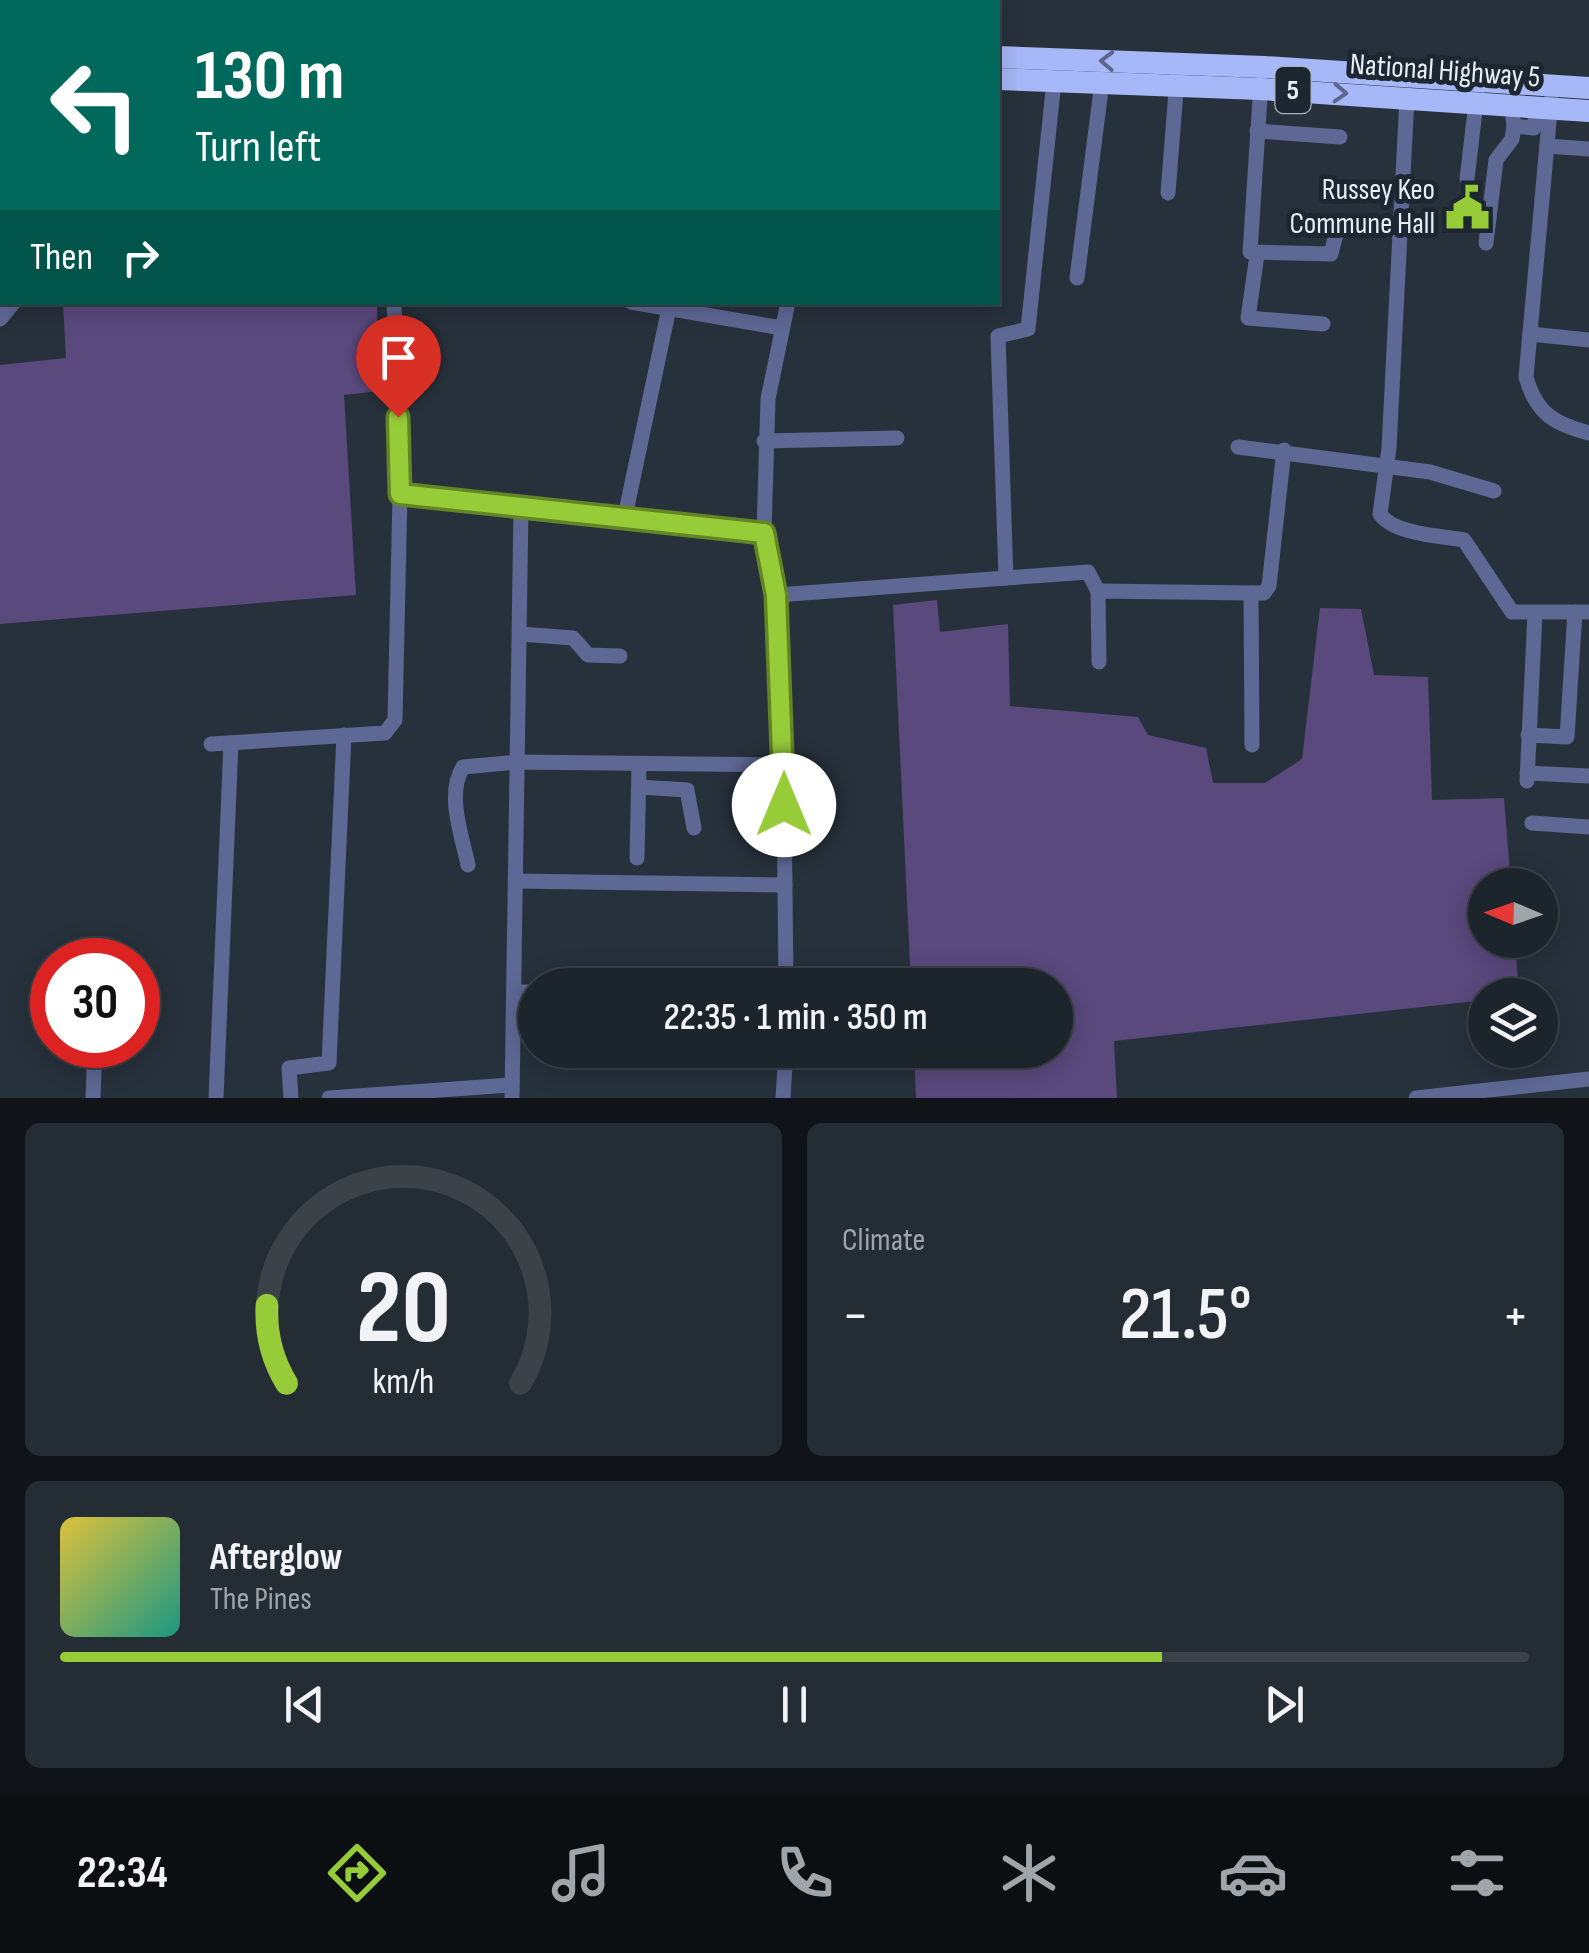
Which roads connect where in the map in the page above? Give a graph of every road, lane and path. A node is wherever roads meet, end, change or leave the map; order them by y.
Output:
1 (1000, 57) edge
2 (1177, 74) junction
3 (1000, 78) edge
4 (1262, 78) junction
5 (1054, 81) junction
6 (1102, 82) junction
7 (1589, 88) edge
8 (1477, 91) junction
9 (1407, 97) junction
10 (1546, 100) junction
11 (1589, 111) edge
12 (1513, 116) junction
13 (1256, 131) junction
14 (1340, 137) dead end
15 (1546, 146) junction
16 (1589, 149) edge
17 (1467, 179) dead end
18 (1168, 193) dead end
19 (1339, 222) dead end
20 (1486, 242) dead end
21 (1257, 255) junction
22 (1077, 278) dead end
23 (394, 305) edge
24 (650, 305) edge
25 (787, 305) edge
26 (669, 308) junction
27 (1324, 324) dead end
28 (782, 328) junction
29 (1530, 334) junction
30 (1589, 340) edge
31 (1589, 433) edge
32 (897, 438) dead end
33 (764, 441) junction
34 (1238, 446) dead end
35 (1284, 450) junction
36 (1387, 465) junction
37 (1494, 491) dead end
38 (400, 494) junction
39 (521, 508) junction
40 (624, 521) junction
41 (764, 533) junction
42 (1006, 578) junction
43 (1098, 591) junction
44 (1251, 593) junction
45 (776, 595) junction
46 (1582, 612) edge
47 (1536, 613) junction
48 (520, 634) junction
49 (620, 656) dead end
50 (1099, 662) dead end
51 (1528, 735) junction
52 (344, 736) junction
53 (231, 743) junction
54 (210, 744) dead end
55 (1252, 744) dead end
56 (518, 762) junction
57 (640, 765) junction
58 (784, 765) junction
59 (1589, 776) edge
60 (639, 787) junction
61 (1532, 822) dead end
62 (1589, 827) edge
63 (694, 828) dead end
64 (637, 858) dead end
65 (468, 865) dead end
66 (516, 881) junction
67 (785, 885) junction
68 (786, 968) edge
69 (514, 992) junction
70 (518, 992) edge
71 (95, 1068) edge
72 (785, 1068) edge
73 (1589, 1079) edge
74 (511, 1091) edge
75 (464, 1092) edge
76 (490, 1092) edge
77 (93, 1098) edge
78 (216, 1098) edge
79 (291, 1098) edge
80 (328, 1098) edge
81 (783, 1098) edge
82 (1416, 1098) edge

2 -> 1 highway, National Highway 5 / 5
2 - 4 highway, National Highway 5 / 5
2 - 6 highway, National Highway 5 / 5
2 - 18 street
3 - 5 highway, National Highway 5 / 5
4 - 8 highway, National Highway 5 / 5
4 -> 9 highway, National Highway 5 / 5
4 - 13 street
5 - 6 highway, National Highway 5 / 5
5 - 42 street
6 - 22 street
7 - 10 highway, National Highway 5 / 5
8 - 9 highway, National Highway 5 / 5
8 - 10 highway, National Highway 5 / 5
8 - 12 highway, National Highway 5 / 5
8 - 17 street
9 - 36 street
10 - 11 highway, National Highway 5 / 5
10 - 12 highway, National Highway 5 / 5
10 - 15 street
12 - 20 street
13 - 14 street
13 - 21 street
15 - 16 street
15 - 29 street
19 - 21 street
21 - 27 street
23 - 38 street
24 - 26 street
25 - 28 street
26 - 28 street
26 - 40 street
28 - 33 street
29 - 30 street
29 - 31 street
32 - 33 street
33 - 41 street
34 - 35 street
35 - 36 street
35 - 44 street
36 - 37 street
36 - 47 street
38 - 39 street
38 - 52 street
39 - 40 street
39 - 48 street
40 - 41 street
41 - 45 street
42 - 43 street
42 - 45 street
43 - 44 street
43 - 50 street
44 - 55 street
45 - 58 street
46 - 47 street
46 - 51 street
47 - 51 street
48 - 49 street
48 - 56 street
51 - 59 street
52 - 53 street
52 - 79 street
53 - 54 street
53 - 78 street
56 - 57 street
56 - 65 street
56 - 66 street
57 - 58 street
57 - 60 street
58 - 67 street
60 - 63 street
60 - 64 street
61 - 62 street
66 - 67 street
66 - 69 street
67 - 68 street
69 - 70 street
69 - 74 street
71 - 77 street
72 - 81 street
73 - 82 street
74 - 76 street
75 - 76 street
75 - 80 street

